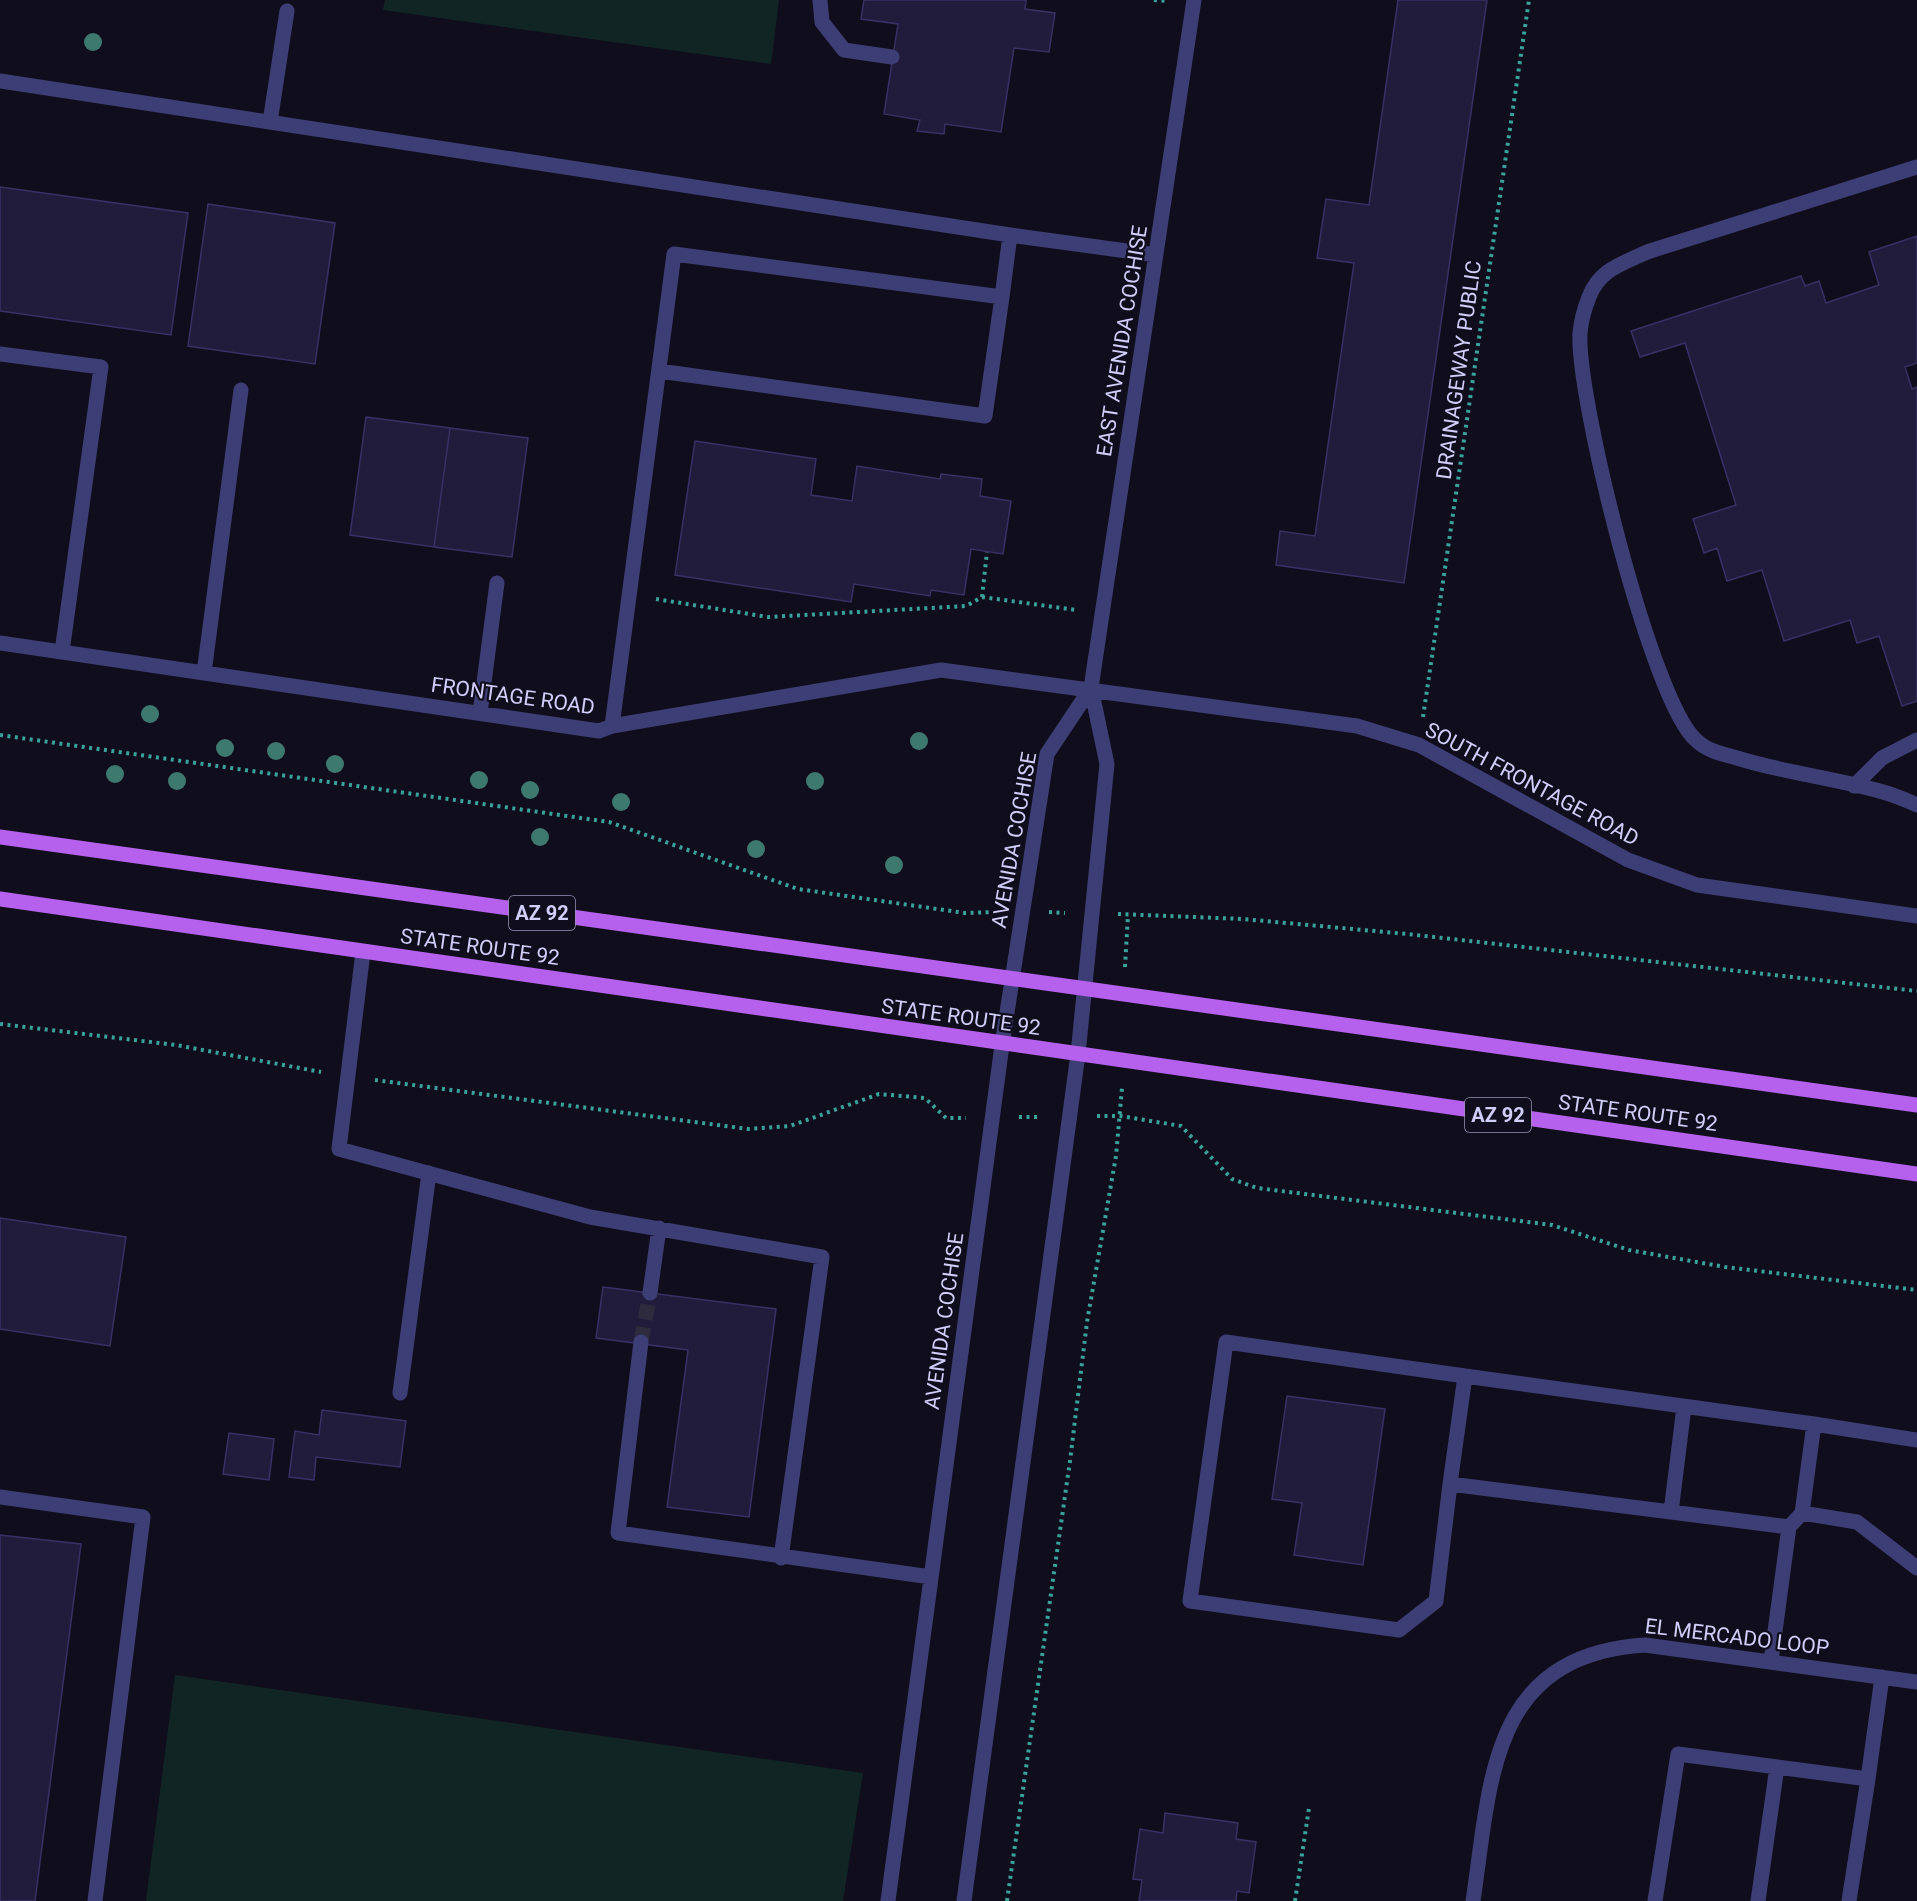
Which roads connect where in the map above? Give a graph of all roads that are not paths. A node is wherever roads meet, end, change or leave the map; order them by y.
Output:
1 (820, 0) edge
2 (1194, 0) edge
3 (287, 11) dead end
4 (892, 57) dead end
5 (0, 81) edge
6 (270, 122) junction
7 (1917, 167) edge
8 (1010, 235) junction
9 (1156, 255) junction
10 (1002, 297) junction
11 (0, 354) edge
12 (659, 371) junction
13 (241, 390) dead end
14 (497, 583) dead end
15 (0, 643) edge
16 (62, 652) junction
17 (204, 673) junction
18 (1091, 688) junction
19 (480, 713) junction
20 (612, 726) junction
21 (1917, 740) edge
22 (1854, 786) junction
23 (1917, 804) edge
24 (0, 837) edge
25 (0, 899) edge
26 (1917, 916) edge
27 (363, 952) junction
28 (1012, 978) junction
29 (1085, 989) junction
30 (1002, 1045) junction
31 (1078, 1054) junction
32 (1917, 1105) edge
33 (429, 1173) junction
34 (1917, 1174) edge
35 (659, 1228) junction
36 (650, 1293) tunnel mouth
37 (641, 1342) tunnel mouth
38 (1464, 1376) junction
39 (400, 1393) dead end
40 (1684, 1407) junction
41 (1814, 1424) junction
42 (1917, 1440) edge
43 (1450, 1484) junction
44 (0, 1497) edge
45 (1671, 1512) junction
46 (1802, 1514) junction
47 (1789, 1527) junction
48 (781, 1558) junction
49 (1917, 1568) edge
50 (932, 1577) junction
51 (1771, 1661) junction
52 (1882, 1677) junction
53 (1917, 1682) edge
54 (1777, 1767) junction
55 (1868, 1779) junction
56 (94, 1901) edge
57 (888, 1901) edge
58 (964, 1901) edge
59 (1473, 1901) edge
60 (1655, 1901) edge
61 (1758, 1901) edge
62 (1849, 1901) edge

1 - 4 street
2 - 9 street, EAST AVENIDA COCHISE
3 - 6 street
5 - 6 street
6 - 8 street
7 - 22 street
8 - 9 street
8 - 10 street
9 - 18 street, EAST AVENIDA COCHISE
10 - 12 street
10 - 12 street
11 - 16 street
12 - 20 street
13 - 17 street
14 - 19 street
15 - 16 street, FRONTAGE ROAD
16 - 17 street, FRONTAGE ROAD
17 - 19 street, FRONTAGE ROAD
18 - 20 street, FRONTAGE ROAD
18 - 26 street, SOUTH FRONTAGE ROAD
18 - 28 street, AVENIDA COCHISE
18 - 29 street
19 - 20 street, FRONTAGE ROAD
21 - 22 street
22 - 23 street
24 - 28 main road, STATE ROUTE 92 / AZ 92
25 - 27 main road, STATE ROUTE 92 / AZ 92
27 - 30 main road, STATE ROUTE 92 / AZ 92
27 - 33 street
28 - 29 main road, STATE ROUTE 92 / AZ 92
28 - 30 street, AVENIDA COCHISE
29 - 31 street
29 - 32 main road, STATE ROUTE 92 / AZ 92
30 - 31 main road, STATE ROUTE 92 / AZ 92
30 - 50 street, AVENIDA COCHISE
31 - 34 main road, STATE ROUTE 92 / AZ 92
31 - 58 street
33 - 35 street
33 - 39 street
35 - 36 street
35 - 48 street
37 - 48 street
38 - 40 street
38 - 43 street
38 - 43 street
40 - 41 street
40 - 45 street
41 - 42 street
41 - 46 street
43 - 45 street
44 - 56 street
45 - 47 street
46 - 47 street
46 - 49 street
47 - 51 street
48 - 50 street
50 - 57 street, AVENIDA COCHISE
51 - 52 street, EL MERCADO LOOP
51 - 59 street, EL MERCADO LOOP
52 - 53 street, EL MERCADO LOOP
52 - 55 street
54 - 55 street
54 - 60 street
54 - 61 street
55 - 62 street

